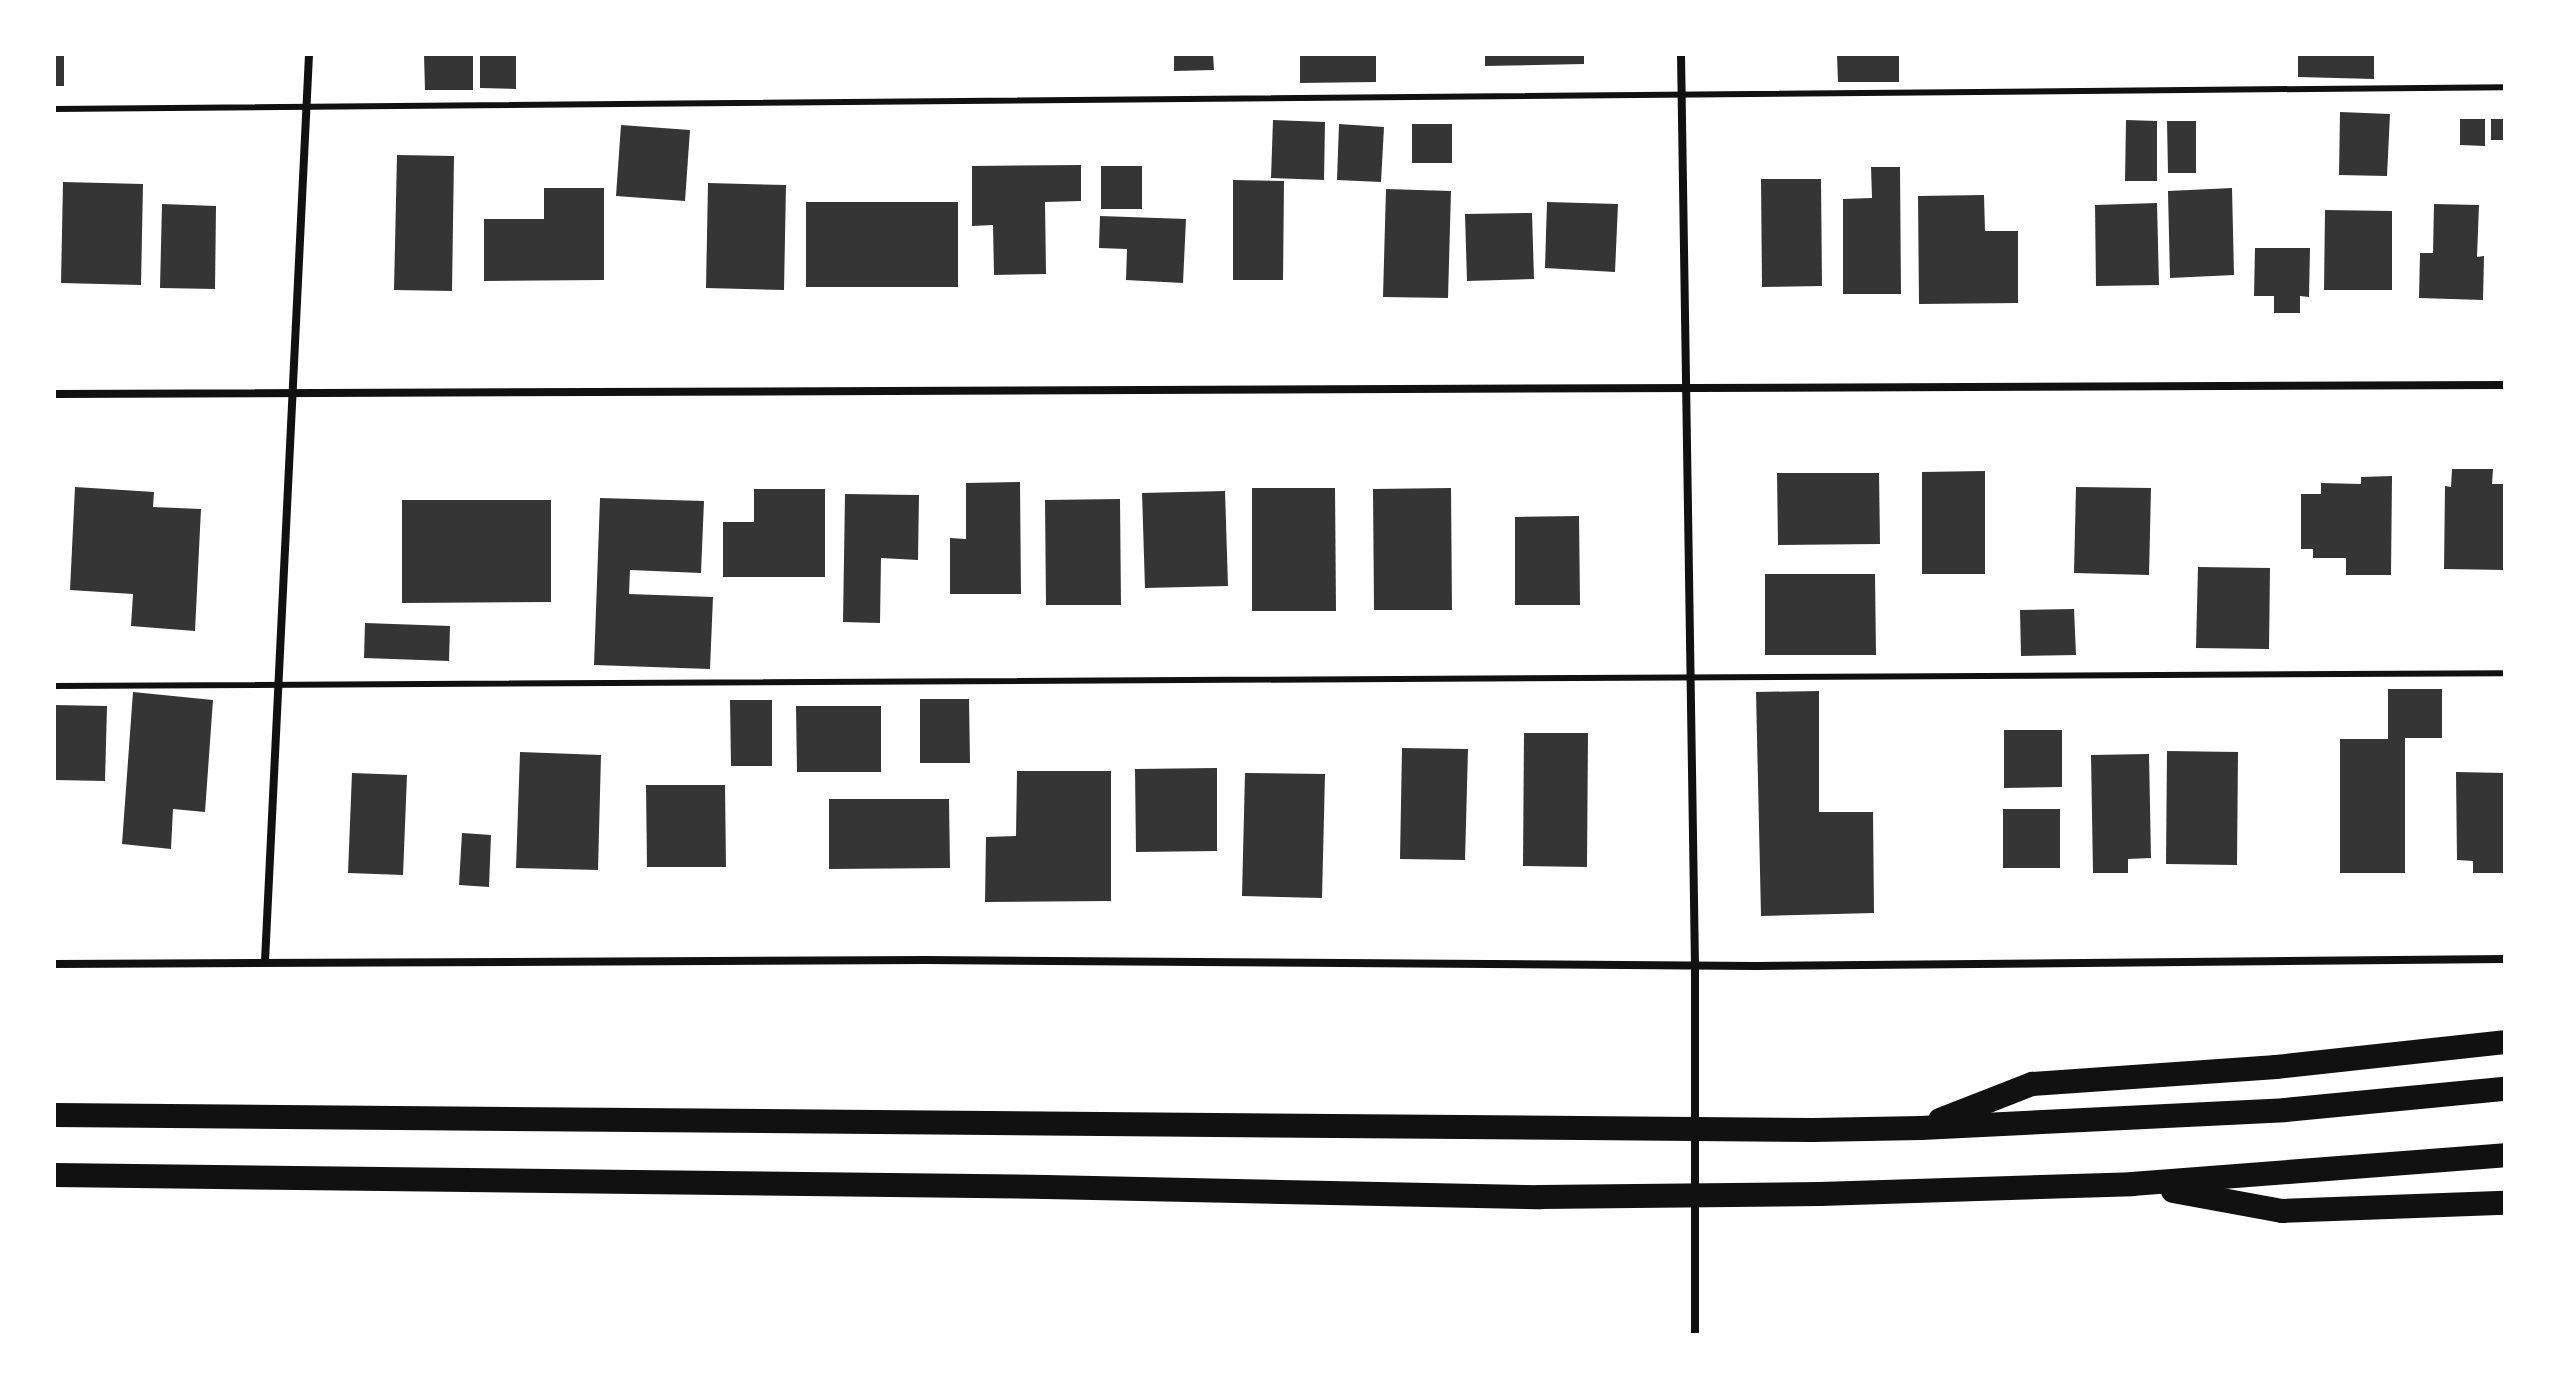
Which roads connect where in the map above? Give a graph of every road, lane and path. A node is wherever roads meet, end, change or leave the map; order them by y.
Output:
1 (309, 54) edge
2 (1681, 54) edge
3 (2505, 87) edge
4 (1681, 92) junction
5 (54, 109) edge
6 (306, 109) junction
7 (2505, 385) edge
8 (1686, 389) junction
9 (292, 392) junction
10 (54, 394) edge
11 (2505, 673) edge
12 (1689, 678) junction
13 (54, 686) edge
14 (279, 686) junction
15 (2505, 959) edge
16 (265, 961) junction
17 (54, 964) edge
18 (1695, 966) junction
19 (2505, 1042) edge
20 (2505, 1089) edge
21 (54, 1115) edge
22 (1921, 1128) junction
23 (2505, 1155) edge
24 (54, 1175) edge
25 (2132, 1184) junction
26 (2505, 1203) edge
27 (1695, 1335) edge

1 - 6 street
2 - 4 street
3 - 4 lane
4 - 6 lane
4 - 8 street
5 - 6 lane
6 - 9 street
7 - 8 street
8 - 9 street
8 - 12 street
9 - 10 street
9 - 14 street
11 - 12 lane
12 - 14 lane
12 - 18 street
13 - 14 lane
14 - 16 street
15 - 18 street
16 - 17 street
16 - 18 street
18 - 27 street
19 - 22 highway
20 - 22 highway
21 - 22 highway
23 - 25 highway
24 - 25 highway
25 - 26 highway

